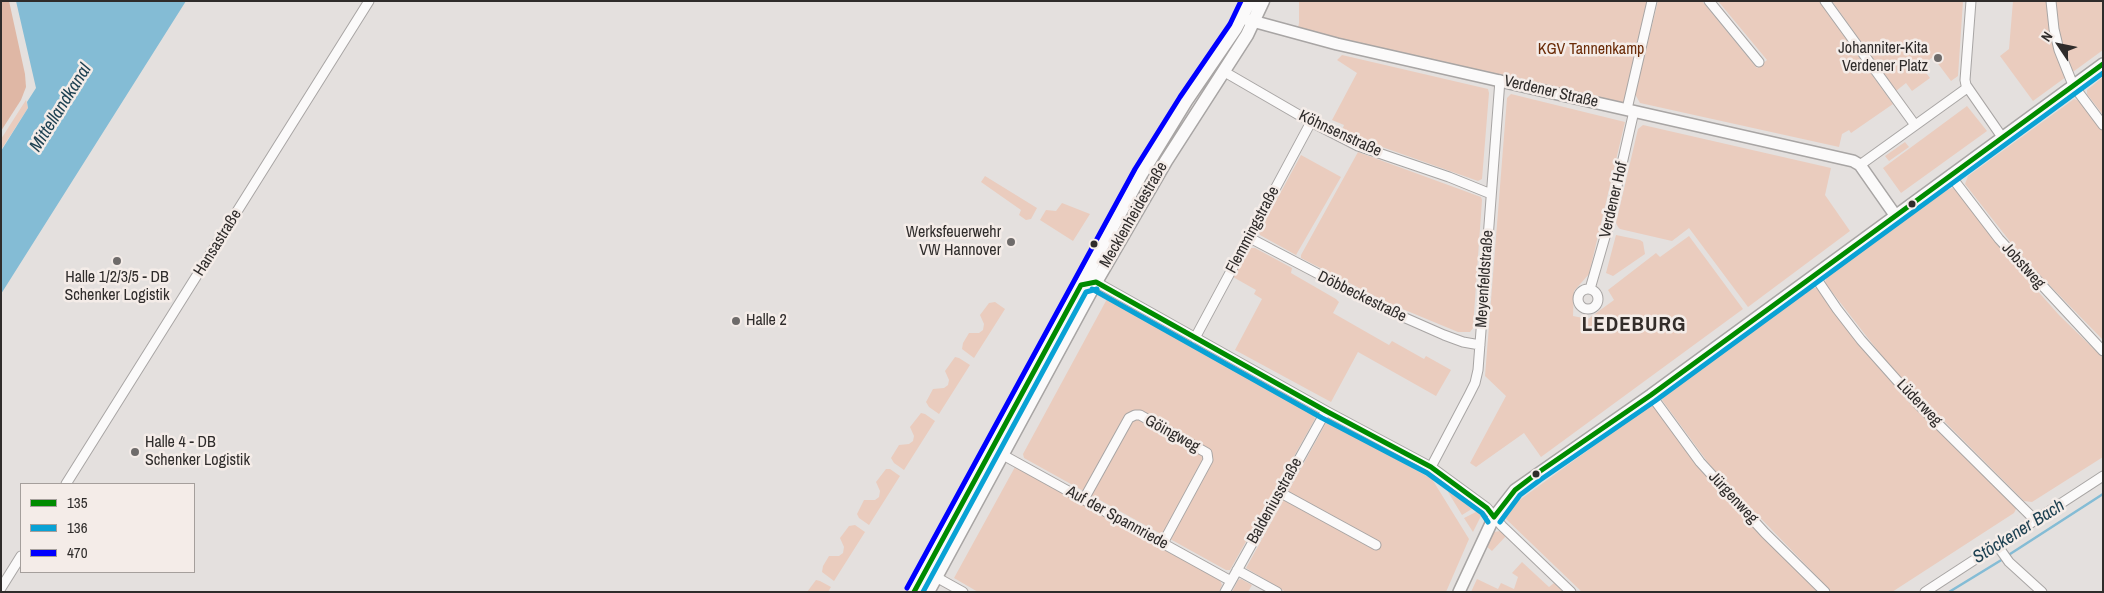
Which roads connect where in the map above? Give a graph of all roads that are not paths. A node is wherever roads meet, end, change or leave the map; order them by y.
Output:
1 (369, 1) edge
2 (1250, 1) edge
3 (1263, 1) edge
4 (1652, 1) edge
5 (1709, 1) edge
6 (1825, 1) edge
7 (1971, 1) edge
8 (2052, 1) edge
9 (1248, 20) junction
10 (1759, 62) dead end
11 (2103, 64) edge
12 (1222, 71) junction
13 (1500, 80) junction
14 (2073, 85) junction
15 (1967, 88) junction
16 (1631, 110) junction
17 (1311, 122) junction
18 (1915, 125) junction
19 (2103, 125) edge
20 (2002, 137) junction
21 (1860, 165) junction
22 (1142, 173) junction
23 (1950, 175) junction
24 (1146, 194) junction
25 (1491, 194) junction
26 (1895, 215) junction
27 (1248, 237) junction
28 (1814, 275) junction
29 (1096, 282) junction
30 (1081, 285) junction
31 (1590, 289) dead end
32 (1195, 338) junction
33 (1480, 345) junction
34 (2103, 351) edge
35 (1651, 395) junction
36 (1326, 411) junction
37 (1003, 455) junction
38 (1431, 467) junction
39 (2103, 476) edge
40 (67, 483) edge
41 (1281, 493) junction
42 (1084, 499) junction
43 (1494, 517) junction
44 (2036, 520) junction
45 (1163, 543) junction
46 (1376, 545) dead end
47 (1999, 547) junction
48 (20, 558) edge
49 (1237, 570) junction
50 (936, 577) junction
51 (1231, 581) junction
52 (1, 588) edge
53 (914, 592) edge
54 (928, 592) edge
55 (963, 592) edge
56 (1225, 592) edge
57 (1277, 592) edge
58 (1459, 592) edge
59 (1571, 592) edge
60 (1825, 592) edge
61 (1925, 592) edge
62 (2042, 592) edge

1 - 40 street, Hansastraße
2 - 9 main road, Mecklenheidestraße
3 - 9 main road, Mecklenheidestraße
4 - 16 street, Verdener Hof
5 - 10 street
6 - 18 street
7 - 15 street
8 - 14 street
9 - 12 main road, Mecklenheidestraße
9 - 13 street, Verdener Straße
9 - 22 main road, Mecklenheidestraße
11 - 14 street
12 - 17 street, Köhnsenstraße
12 - 24 main road, Mecklenheidestraße
13 - 16 street, Verdener Straße
13 - 25 street, Meyenfeldstraße
14 - 19 street
14 - 20 street
15 - 18 street
15 - 20 street
16 - 21 street, Verdener Straße
16 - 31 street, Verdener Hof
17 - 25 street, Köhnsenstraße
17 - 27 street, Flemmingstraße
18 - 21 street
20 - 23 street
21 - 26 street
22 - 24 main road
22 - 30 main road, Mecklenheidestraße
23 - 26 street
23 - 34 street, Jobstweg
24 - 29 main road, Mecklenheidestraße
25 - 33 street, Meyenfeldstraße
26 - 28 street
27 - 32 street, Flemmingstraße
27 - 33 street, Döbbeckestraße
28 - 35 street
28 - 44 street, Lüderweg
29 - 30 main road
29 - 32 street
29 - 37 main road, Mecklenheidestraße
30 - 53 main road, Mecklenheidestraße
32 - 36 street
33 - 38 street, Meyenfeldstraße
35 - 43 street
35 - 60 street, Jürgenweg
36 - 38 street
36 - 41 street, Baldeniusstraße
37 - 42 street, Auf der Spannriede
37 - 50 main road, Mecklenheidestraße
38 - 43 street
39 - 44 street
41 - 46 street
41 - 49 street, Baldeniusstraße
42 - 45 street, Auf der Spannriede
42 - 45 street, Göingweg
43 - 58 street
43 - 59 street
44 - 47 street
45 - 51 street, Auf der Spannriede
47 - 61 street
47 - 62 street
48 - 52 street
49 - 51 street, Baldeniusstraße
49 - 57 street
50 - 54 main road, Mecklenheidestraße
50 - 55 street
51 - 56 street, Baldeniusstraße

